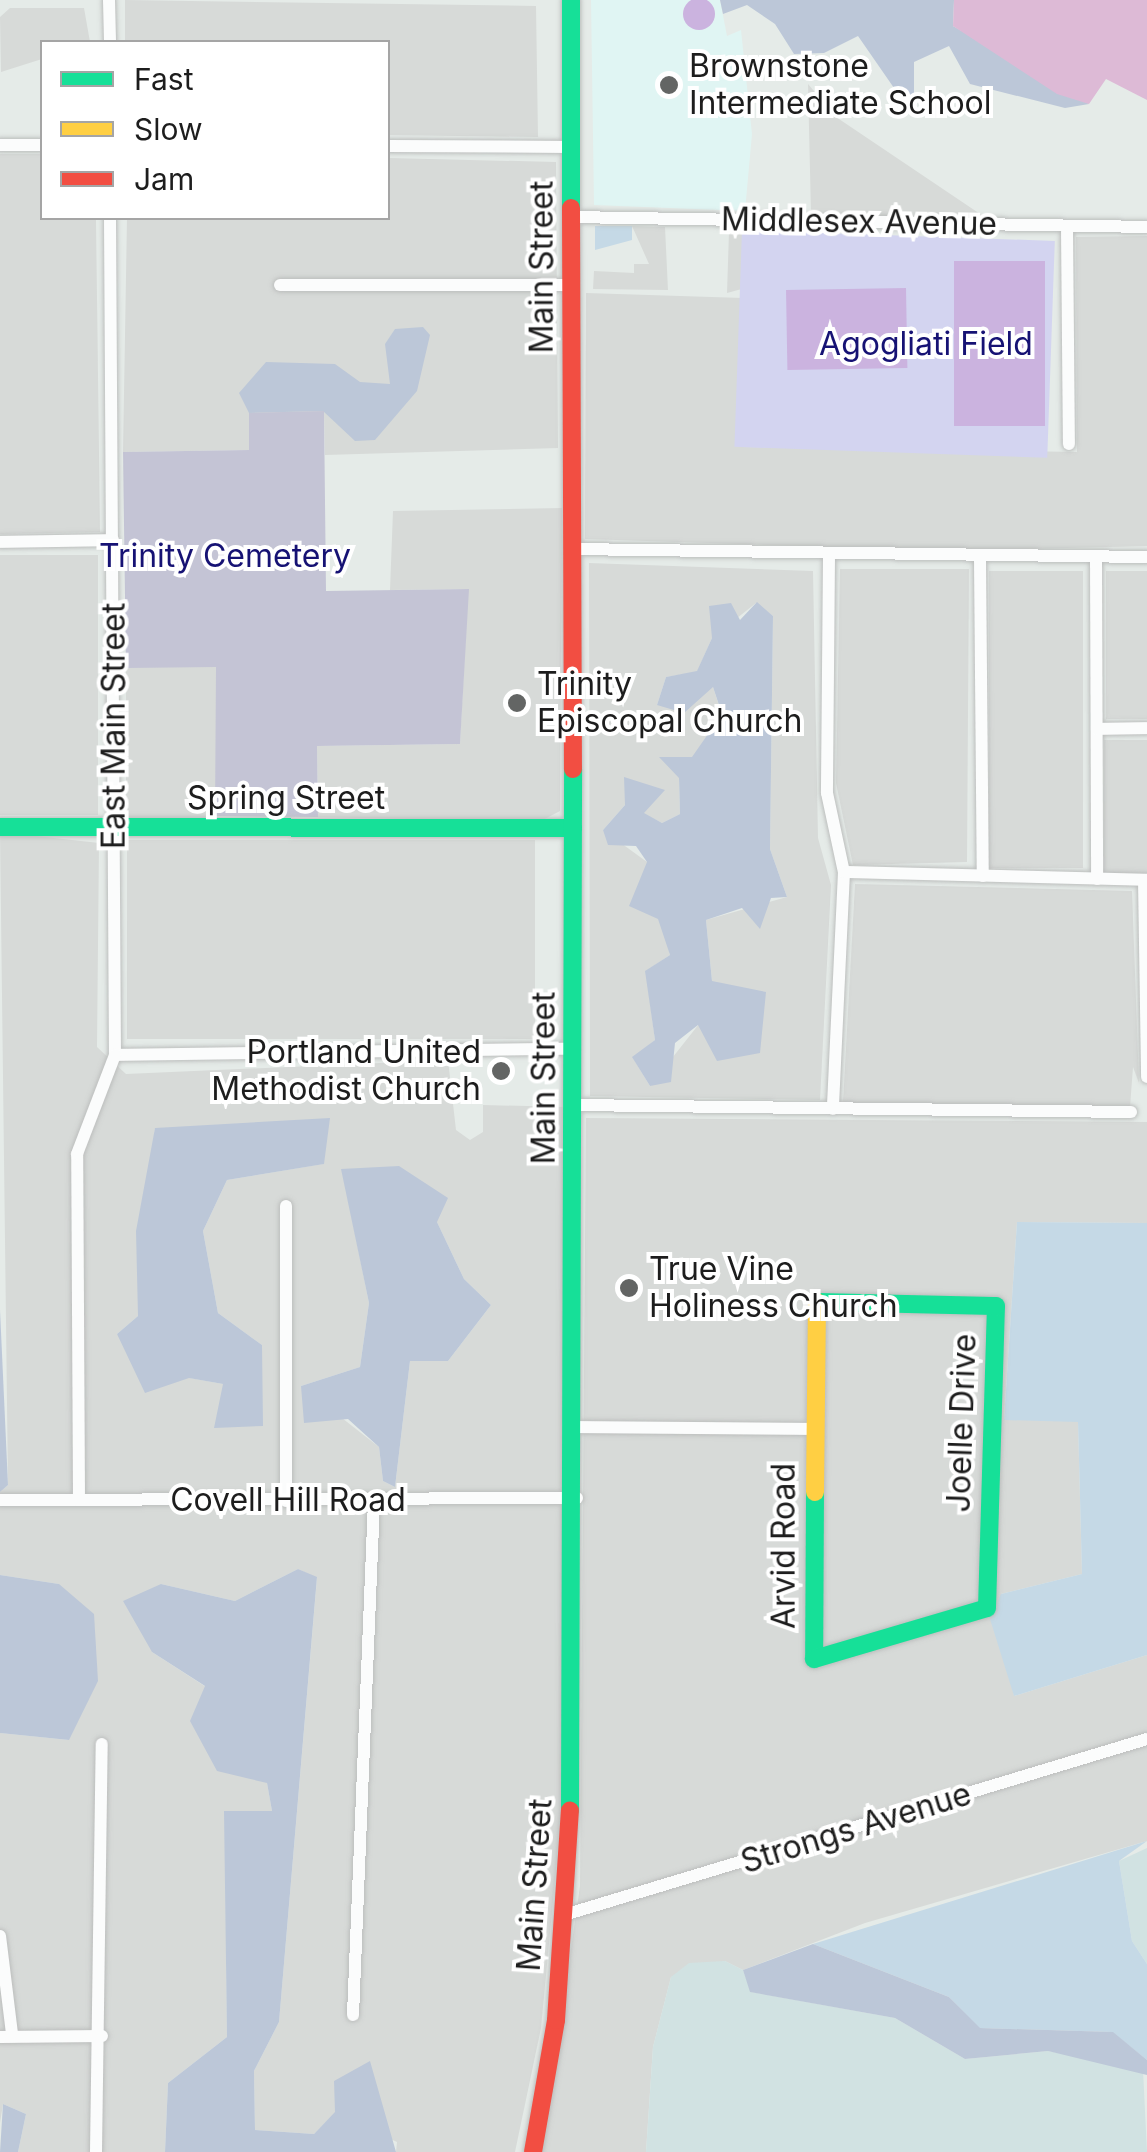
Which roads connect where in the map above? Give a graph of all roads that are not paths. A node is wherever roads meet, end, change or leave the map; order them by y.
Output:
1 (110, 0) edge
2 (571, 0) edge
3 (110, 40) edge
4 (0, 145) edge
5 (40, 146) edge
6 (390, 146) edge
7 (571, 147) junction
8 (572, 217) junction
9 (110, 220) edge
10 (1067, 227) junction
11 (1147, 228) edge
12 (280, 285) dead end
13 (572, 286) junction
14 (1069, 444) dead end
15 (114, 540) junction
16 (0, 542) edge
17 (572, 549) junction
18 (829, 556) junction
19 (1147, 557) edge
20 (980, 558) junction
21 (1096, 558) junction
22 (1147, 728) edge
23 (1097, 729) junction
24 (0, 827) edge
25 (115, 828) junction
26 (573, 828) junction
27 (844, 872) junction
28 (983, 876) junction
29 (1097, 879) junction
30 (1146, 880) edge
31 (573, 1049) junction
32 (115, 1054) junction
33 (1147, 1077) edge
34 (574, 1105) junction
35 (833, 1110) junction
36 (1131, 1112) dead end
37 (286, 1206) dead end
38 (576, 1427) junction
39 (813, 1428) junction
40 (577, 1498) junction
41 (0, 1500) edge
42 (79, 1500) junction
43 (374, 1500) junction
44 (286, 1501) junction
45 (987, 1608) joint
46 (1147, 1739) edge
47 (102, 1744) dead end
48 (564, 1915) junction
49 (0, 1936) edge
50 (354, 2016) dead end
51 (6, 2036) edge
52 (102, 2036) junction
53 (96, 2152) edge
54 (533, 2152) edge

1 - 3 street
2 - 7 main road, Main Street
4 - 5 street
6 - 7 street
7 - 8 main road, Main Street
8 - 10 street, Middlesex Avenue
8 - 13 main road, Main Street
9 - 15 street, East Main Street
10 - 11 street, Middlesex Avenue
10 - 14 street
12 - 13 street
13 - 17 main road, Main Street
15 - 16 street
15 - 25 street, East Main Street
17 - 18 street
17 - 26 main road, Main Street
18 - 20 street
18 - 27 street
19 - 21 street
20 - 21 street
20 - 28 street
21 - 23 street
22 - 23 street
23 - 29 street
24 - 25 main road, Spring Street
25 - 26 main road, Spring Street
25 - 32 street, East Main Street
26 - 31 main road, Main Street
27 - 28 street
27 - 35 street
28 - 29 street
29 - 30 street
30 - 33 street
31 - 32 street
31 - 34 main road, Main Street
32 - 42 street
34 - 35 street
34 - 38 main road, Main Street
35 - 36 street
37 - 44 street
38 - 39 street, Arvid Road
38 - 40 main road, Main Street
39 - 45 main road, Arvid Road
39 - 45 main road, Joelle Drive
40 - 43 street, Covell Hill Road
40 - 48 main road, Main Street
41 - 42 street, Covell Hill Road
42 - 44 street, Covell Hill Road
43 - 44 street, Covell Hill Road
43 - 50 street
46 - 48 street, Strongs Avenue
47 - 52 street
48 - 54 main road, Main Street
49 - 51 street
51 - 52 street
52 - 53 street

